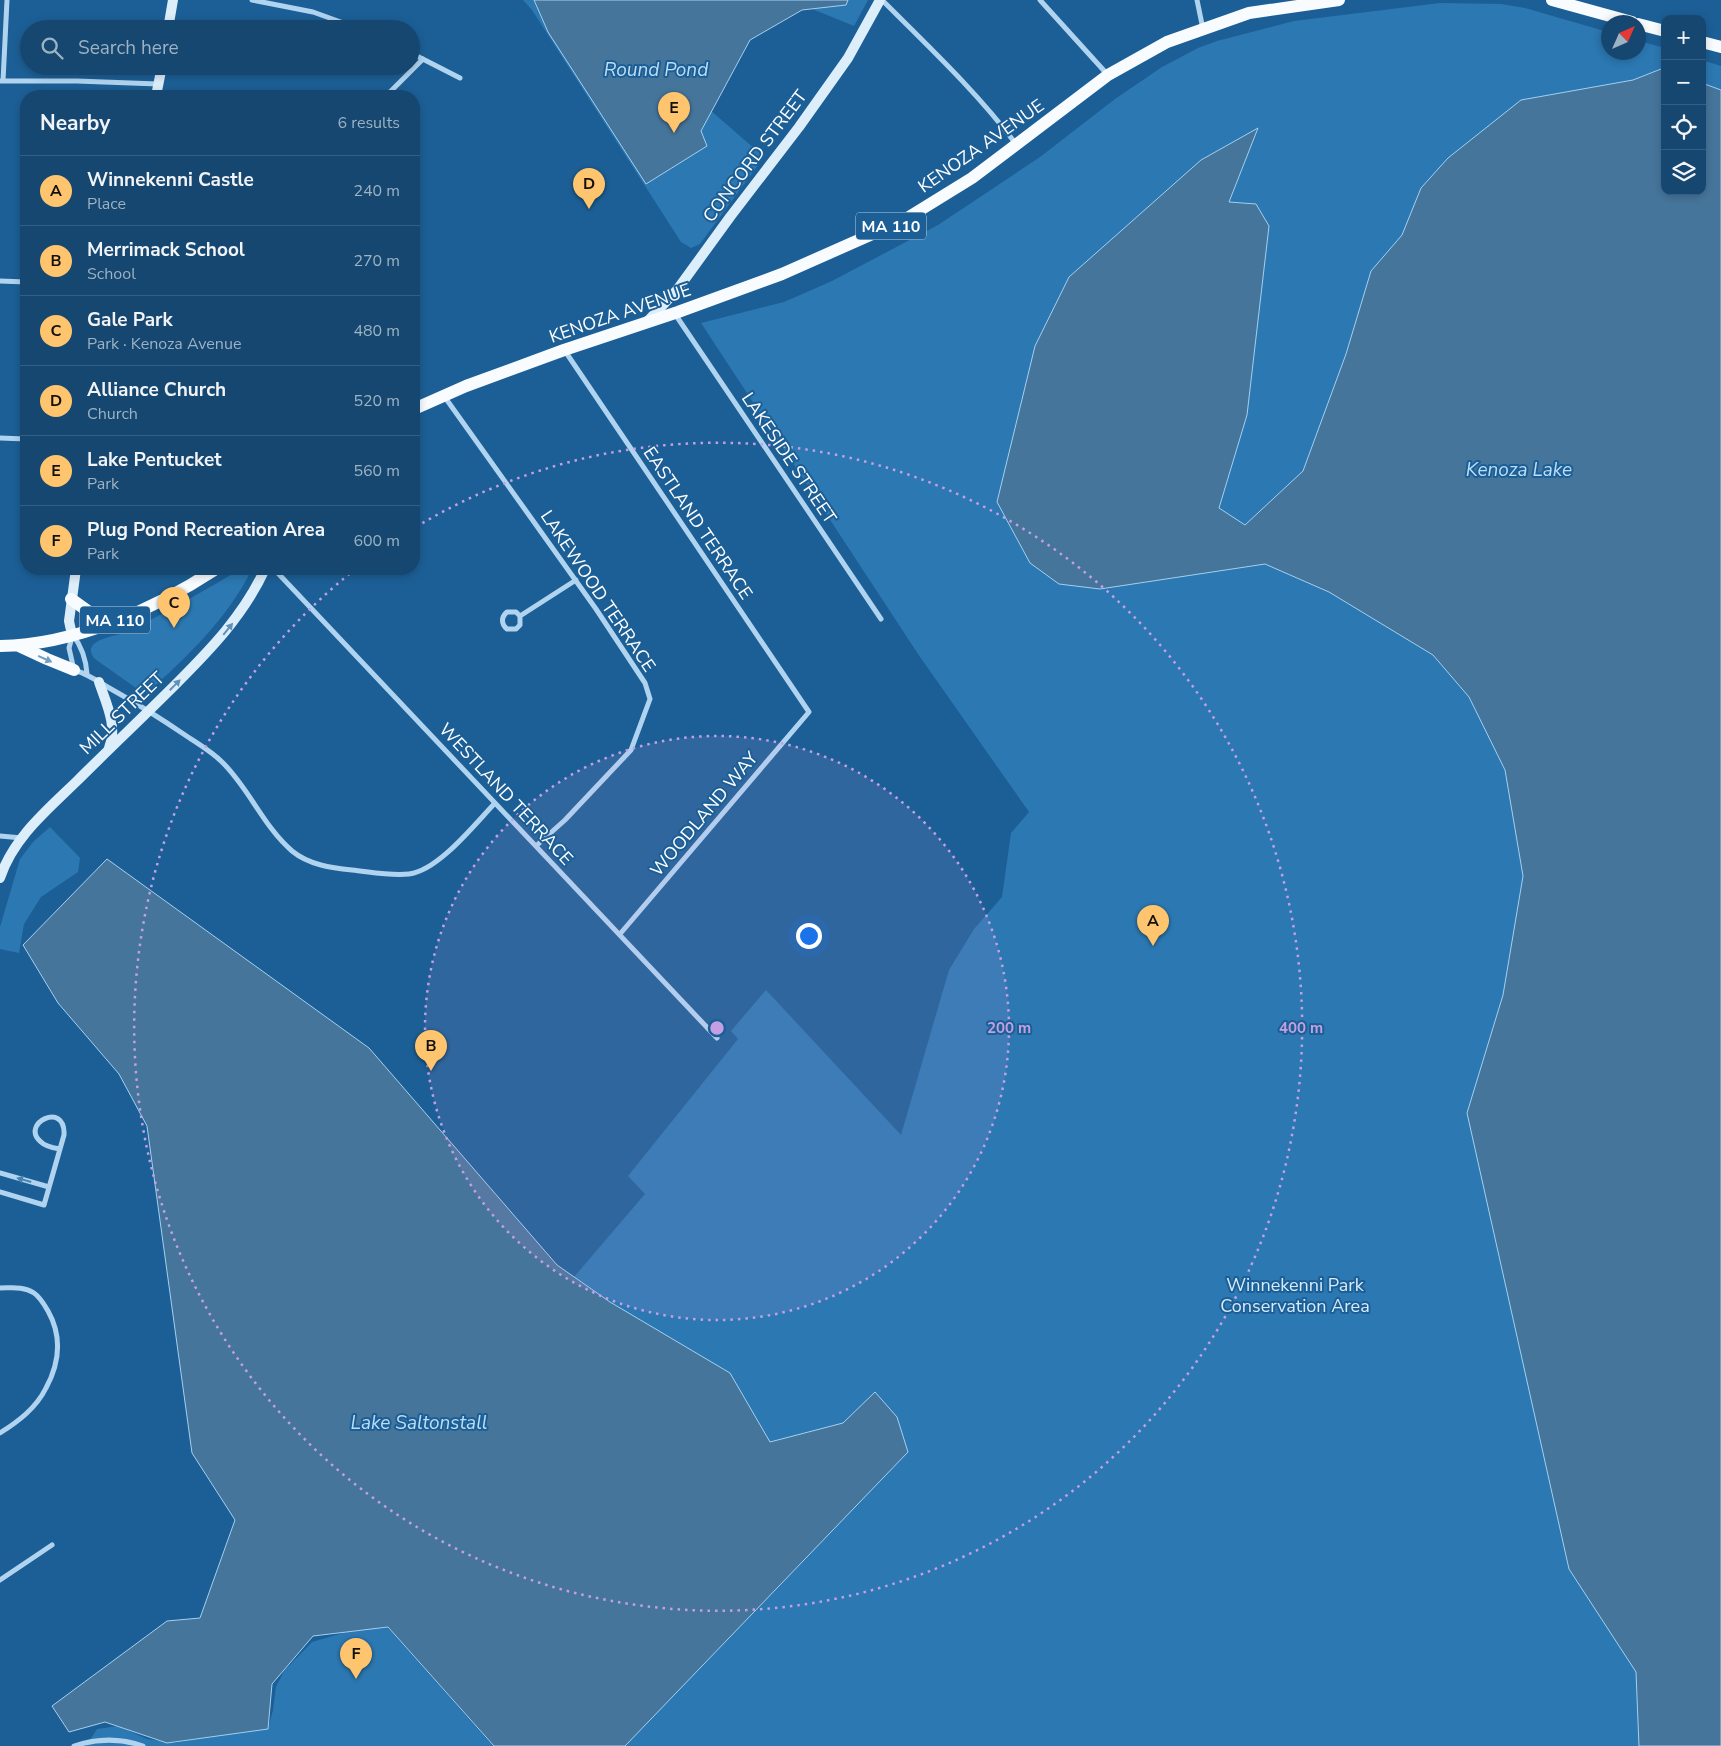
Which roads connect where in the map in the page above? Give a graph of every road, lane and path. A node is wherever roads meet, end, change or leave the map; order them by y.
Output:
1 (6, 0) edge
2 (173, 0) edge
3 (252, 0) edge
4 (881, 0) edge
5 (1040, 0) edge
6 (1197, 0) edge
7 (1339, 0) edge
8 (1558, 1) edge
9 (1607, 15) edge
10 (170, 20) edge
11 (335, 20) edge
12 (1646, 26) edge
13 (1203, 29) junction
14 (1661, 31) edge
15 (1706, 43) edge
16 (1721, 47) edge
17 (420, 58) edge
18 (423, 59) junction
19 (420, 62) edge
20 (160, 75) edge
21 (407, 75) edge
22 (1108, 76) junction
23 (460, 78) dead end
24 (2, 81) edge
25 (158, 84) junction
26 (157, 90) edge
27 (392, 90) edge
28 (1017, 145) junction
29 (0, 281) edge
30 (20, 282) edge
31 (675, 314) junction
32 (645, 323) junction
33 (564, 350) junction
34 (444, 396) junction
35 (420, 407) edge
36 (0, 438) edge
37 (20, 439) edge
38 (75, 575) edge
39 (206, 575) edge
40 (262, 575) edge
41 (280, 575) edge
42 (576, 580) junction
43 (71, 599) junction
44 (520, 616) dead end
45 (117, 619) junction
46 (881, 619) dead end
47 (72, 635) junction
48 (17, 645) junction
49 (0, 646) edge
50 (74, 670) junction
51 (87, 674) junction
52 (99, 682) junction
53 (149, 710) junction
54 (809, 712) joint
55 (108, 750) junction
56 (495, 803) junction
57 (0, 836) edge
58 (22, 838) junction
59 (536, 846) junction
60 (0, 878) edge
61 (620, 934) junction
62 (717, 1038) dead end
63 (60, 1150) junction
64 (0, 1173) edge
65 (49, 1187) junction
66 (0, 1192) edge
67 (0, 1288) edge
68 (0, 1433) edge
69 (52, 1545) dead end
70 (0, 1580) edge
71 (74, 1746) edge
72 (143, 1746) edge

1 - 24 street
2 - 10 main road
3 - 11 street
4 - 28 street
4 - 32 main road, CONCORD STREET
5 - 22 street
6 - 13 street
7 - 13 main road, KENOZA AVENUE / MA 110
8 - 9 main road
12 - 14 main road
13 - 22 main road, KENOZA AVENUE / MA 110
15 - 16 main road
17 - 18 street
18 - 19 street
18 - 23 street
20 - 25 main road
21 - 27 street
22 - 28 main road, KENOZA AVENUE / MA 110
24 - 25 street
25 - 26 main road
28 - 31 main road, KENOZA AVENUE / MA 110
29 - 30 street
31 - 32 main road, KENOZA AVENUE / MA 110
31 - 46 street, LAKESIDE STREET
32 - 33 main road, KENOZA AVENUE / MA 110
33 - 34 main road, KENOZA AVENUE / MA 110
33 - 54 street, EASTLAND TERRACE
34 - 35 main road, KENOZA AVENUE / MA 110
34 - 42 street, LAKEWOOD TERRACE
36 - 37 street
38 - 43 main road
39 - 45 main road, MA 110
53 -> 40 main road, MILL STREET
41 - 56 street, WESTLAND TERRACE
42 - 44 street
42 - 59 street, LAKEWOOD TERRACE
43 - 45 main road
43 - 47 main road
45 - 47 main road, MA 110
47 - 48 main road, MA 110
47 - 50 street
47 - 51 street
48 - 49 main road, MA 110
48 -> 50 main road
50 - 51 street
51 - 52 street
52 - 53 street
52 - 55 main road
53 - 55 main road, MILL STREET
53 - 56 street
54 - 61 street, WOODLAND WAY
55 - 58 main road, MILL STREET
56 - 59 street, WESTLAND TERRACE
57 - 58 street
58 - 60 main road, MILL STREET
59 - 61 street, WESTLAND TERRACE
61 - 62 street, WESTLAND TERRACE
63 - 63 street
63 - 65 street
65 -> 64 street
65 - 66 street
67 - 68 street
69 - 70 street
71 - 72 street

